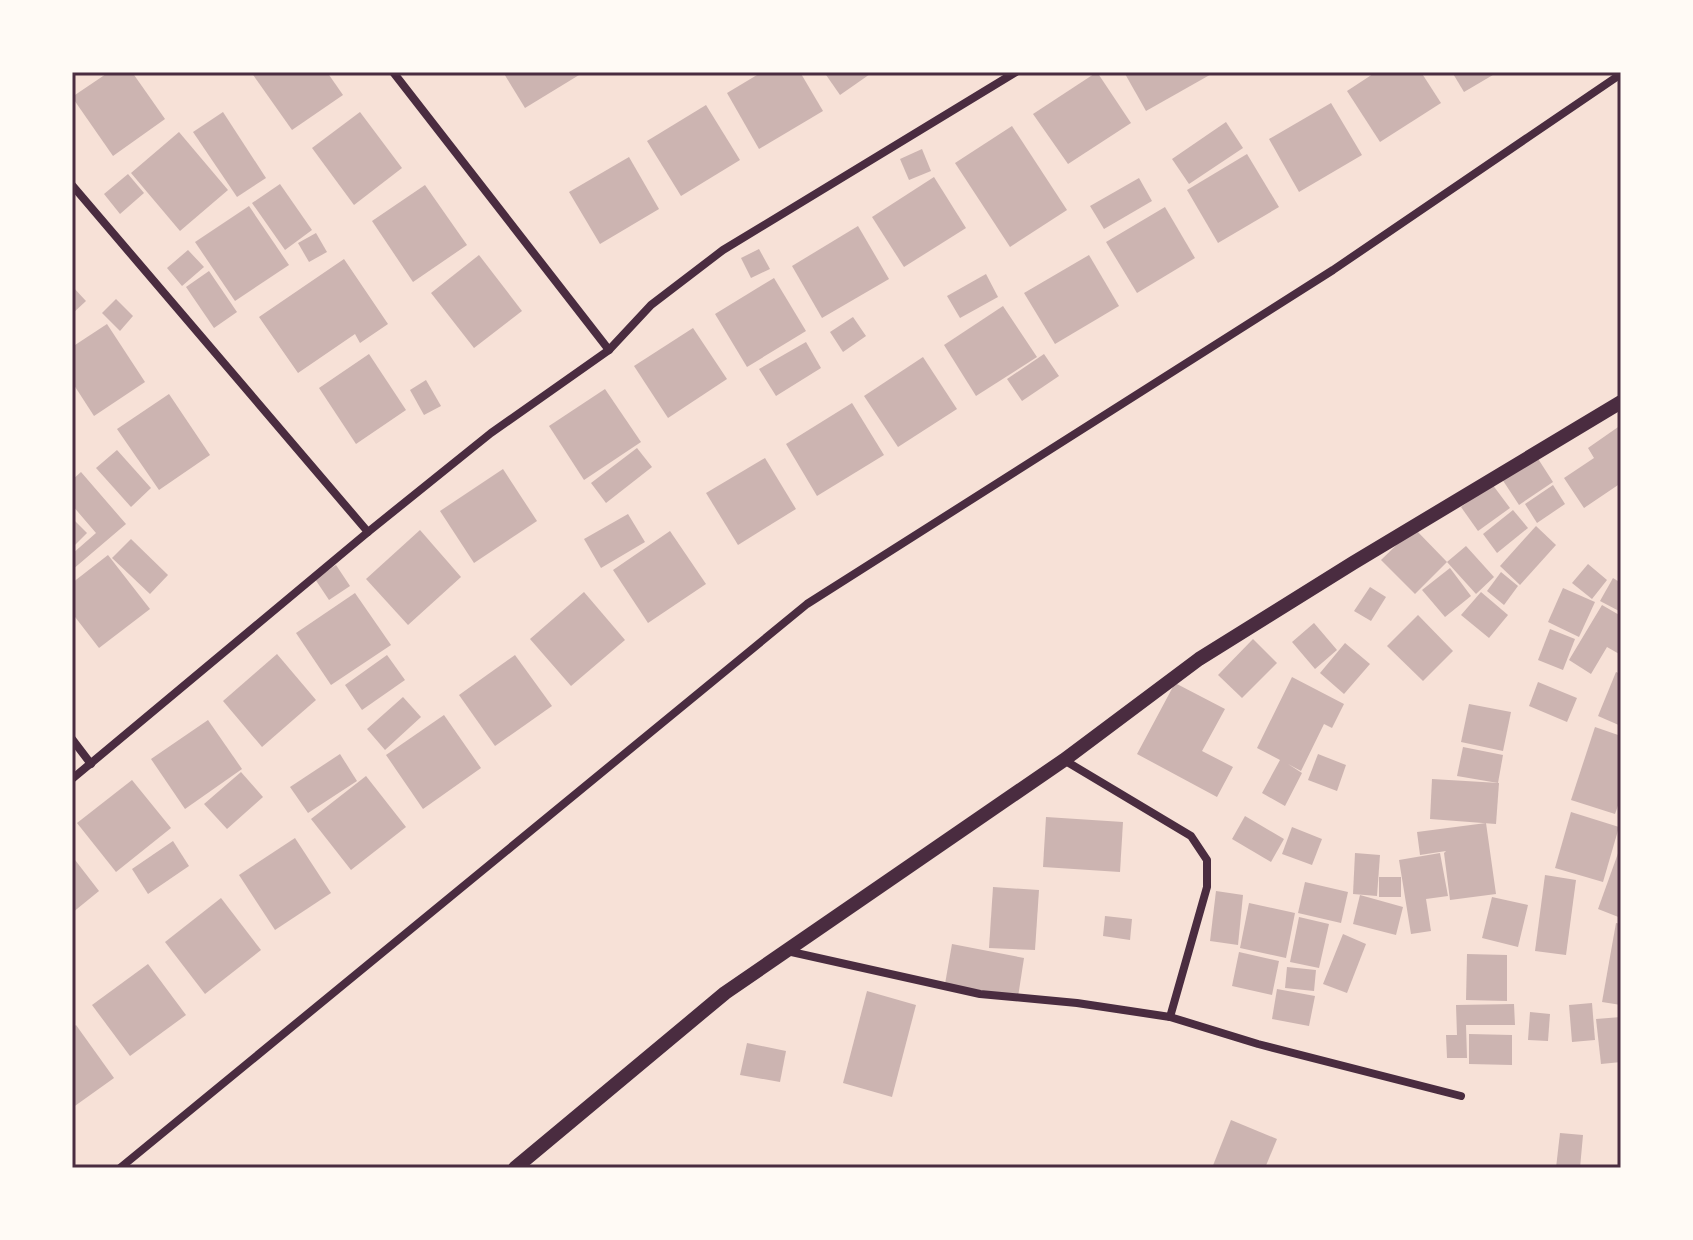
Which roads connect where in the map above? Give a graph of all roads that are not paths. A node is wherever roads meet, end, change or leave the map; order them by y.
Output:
1 (393, 72) edge
2 (1016, 72) edge
3 (1621, 74) edge
4 (72, 185) edge
5 (609, 350) junction
6 (1621, 402) edge
7 (368, 532) junction
8 (72, 739) edge
9 (1064, 760) junction
10 (91, 764) junction
11 (72, 779) edge
12 (786, 951) junction
13 (1170, 1017) junction
14 (1461, 1096) dead end
15 (120, 1168) edge
16 (515, 1168) edge

1 - 5 street
2 - 5 street
3 - 15 street
4 - 7 street
5 - 7 street
6 - 9 street
7 - 10 street
8 - 10 street
9 - 12 street
9 - 13 street
10 - 11 street
12 - 13 street
12 - 16 street
13 - 14 street

